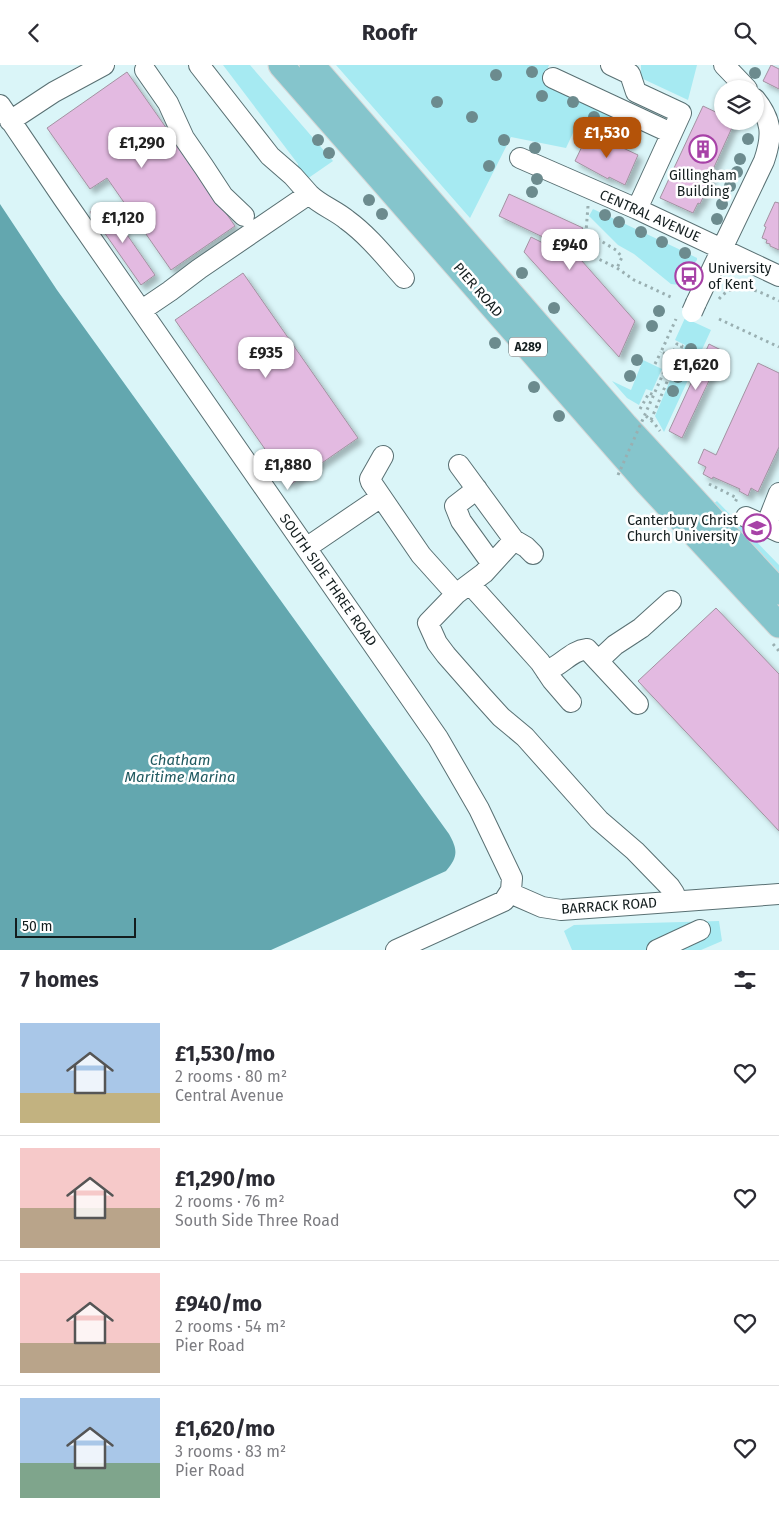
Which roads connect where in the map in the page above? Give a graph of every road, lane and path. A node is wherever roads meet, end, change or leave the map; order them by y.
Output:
1 (104, 65) edge
2 (199, 65) edge
3 (281, 65) edge
4 (312, 65) edge
5 (611, 65) edge
6 (724, 65) edge
7 (144, 67) edge
8 (553, 78) dead end
9 (738, 80) edge
10 (764, 110) edge
11 (5, 113) edge
12 (671, 133) junction
13 (775, 133) edge
14 (520, 158) dead end
15 (772, 164) edge
16 (589, 188) junction
17 (309, 194) junction
18 (637, 209) junction
19 (244, 216) dead end
20 (722, 249) junction
21 (582, 251) dead end
22 (617, 267) junction
23 (779, 277) edge
24 (404, 278) dead end
25 (742, 281) dead end
26 (742, 287) junction
27 (674, 299) dead end
28 (718, 301) dead end
29 (779, 301) edge
30 (689, 309) joint
31 (142, 310) junction
32 (719, 319) dead end
33 (779, 347) edge
34 (661, 352) junction
35 (671, 357) junction
36 (655, 364) dead end
37 (654, 395) junction
38 (640, 409) dead end
39 (651, 420) dead end
40 (383, 456) dead end
41 (459, 465) dead end
42 (618, 475) dead end
43 (477, 489) junction
44 (779, 493) edge
45 (381, 497) junction
46 (746, 517) dead end
47 (772, 529) edge
48 (514, 540) junction
49 (306, 548) junction
50 (533, 553) dead end
51 (492, 564) junction
52 (463, 589) junction
53 (779, 592) edge
54 (671, 601) dead end
55 (779, 625) edge
56 (598, 661) junction
57 (546, 671) junction
58 (571, 702) dead end
59 (638, 704) dead end
60 (510, 893) junction
61 (779, 894) edge
62 (675, 902) junction
63 (700, 930) dead end
64 (396, 950) edge
65 (657, 950) edge

1 - 11 street
2 - 17 street
3 - 55 main road, PIER ROAD / A289
4 - 53 main road, PIER ROAD / A289
5 - 12 street
6 - 9 street
7 - 19 street
8 - 12 street
10 - 13 street
11 - 31 street, SOUTH SIDE THREE ROAD
12 - 18 street
13 - 15 street
14 - 16 street, CENTRAL AVENUE
15 - 20 street
16 - 18 street, CENTRAL AVENUE
16 - 22 path
17 - 24 street
17 - 31 street
18 - 20 street, CENTRAL AVENUE
20 - 23 street, CENTRAL AVENUE
20 - 30 street
21 - 22 path
22 - 27 path
25 - 26 path
26 - 28 path
26 - 29 path
30 - 34 path, bridge
31 - 49 street, SOUTH SIDE THREE ROAD
32 - 33 path
34 - 35 path, bridge
34 - 36 path
35 - 37 path, bridge
35 - 39 path
37 - 38 path
37 - 42 path, bridge
40 - 45 street
41 - 43 street
43 - 48 street
43 - 51 street
44 - 47 street
45 - 49 street
45 - 52 street
46 - 47 street
48 - 50 street
48 - 51 street
49 - 60 street, SOUTH SIDE THREE ROAD
51 - 52 street
52 - 57 street
52 - 62 street
54 - 56 street
56 - 57 street
56 - 59 street
57 - 58 street
60 - 62 street, BARRACK ROAD
60 - 64 street
61 - 62 street, BARRACK ROAD
63 - 65 street

